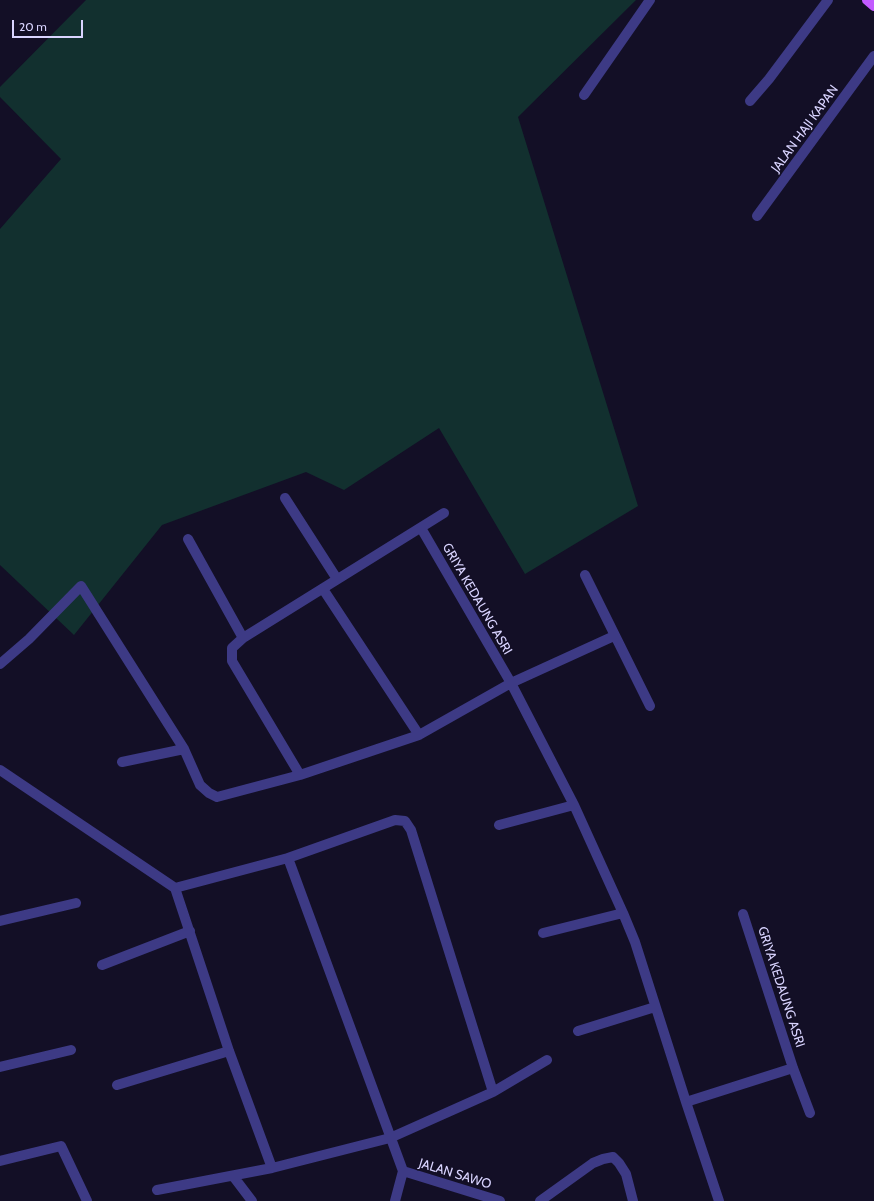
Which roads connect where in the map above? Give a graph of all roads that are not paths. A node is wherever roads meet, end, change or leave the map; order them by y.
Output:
1 (650, 0) edge
2 (828, 0) edge
3 (867, 0) edge
4 (874, 6) edge
5 (874, 56) edge
6 (584, 95) dead end
7 (750, 101) dead end
8 (757, 216) dead end
9 (285, 498) dead end
10 (444, 513) dead end
11 (421, 528) junction
12 (188, 539) dead end
13 (585, 576) dead end
14 (337, 579) junction
15 (324, 589) junction
16 (614, 636) junction
17 (242, 638) junction
18 (0, 664) edge
19 (511, 683) junction
20 (650, 706) dead end
21 (419, 734) junction
22 (184, 749) junction
23 (122, 762) dead end
24 (0, 770) edge
25 (300, 775) junction
26 (574, 804) junction
27 (499, 825) dead end
28 (288, 858) junction
29 (175, 888) junction
30 (76, 903) dead end
31 (623, 913) junction
32 (743, 914) dead end
33 (0, 921) edge
34 (190, 932) junction
35 (543, 933) dead end
36 (102, 965) dead end
37 (655, 1006) junction
38 (578, 1031) dead end
39 (71, 1050) dead end
40 (229, 1051) junction
41 (547, 1060) dead end
42 (0, 1067) edge
43 (793, 1068) junction
44 (117, 1084) dead end
45 (493, 1092) junction
46 (686, 1102) junction
47 (810, 1113) dead end
48 (390, 1138) junction
49 (0, 1161) edge
50 (272, 1168) junction
51 (403, 1171) junction
52 (233, 1176) junction
53 (157, 1190) dead end
54 (87, 1201) edge
55 (252, 1201) edge
56 (395, 1201) edge
57 (500, 1201) edge
58 (540, 1201) edge
59 (633, 1201) edge
60 (719, 1201) edge

1 - 6 street
2 - 7 street
3 - 4 main road
5 - 8 street, JALAN HAJI KAPAN
9 - 14 street
10 - 11 street
11 - 14 street
11 - 19 street, GRIYA KEDAUNG ASRI
12 - 17 street
13 - 16 street
14 - 15 street
15 - 17 street
15 - 21 street
16 - 19 street
16 - 20 street
17 - 25 street
18 - 22 street
19 - 21 street
19 - 26 street, GRIYA KEDAUNG ASRI
21 - 25 street
22 - 23 street
22 - 25 street
24 - 29 street
26 - 27 street
26 - 31 street, GRIYA KEDAUNG ASRI
28 - 29 street
28 - 45 street
28 - 48 street
29 - 34 street
30 - 33 street
31 - 35 street
31 - 37 street, GRIYA KEDAUNG ASRI
32 - 43 street, GRIYA KEDAUNG ASRI
34 - 36 street
34 - 40 street
37 - 38 street
37 - 46 street, GRIYA KEDAUNG ASRI
39 - 42 street
40 - 44 street
40 - 50 street
41 - 45 street
43 - 46 street, GRIYA KEDAUNG ASRI
43 - 47 street, GRIYA KEDAUNG ASRI
45 - 48 street
46 - 60 street, GRIYA KEDAUNG ASRI
48 - 50 street
48 - 51 street
49 - 54 street
50 - 52 street
51 - 56 street
51 - 57 street, JALAN SAWO
52 - 53 street
52 - 55 street
58 - 59 street

